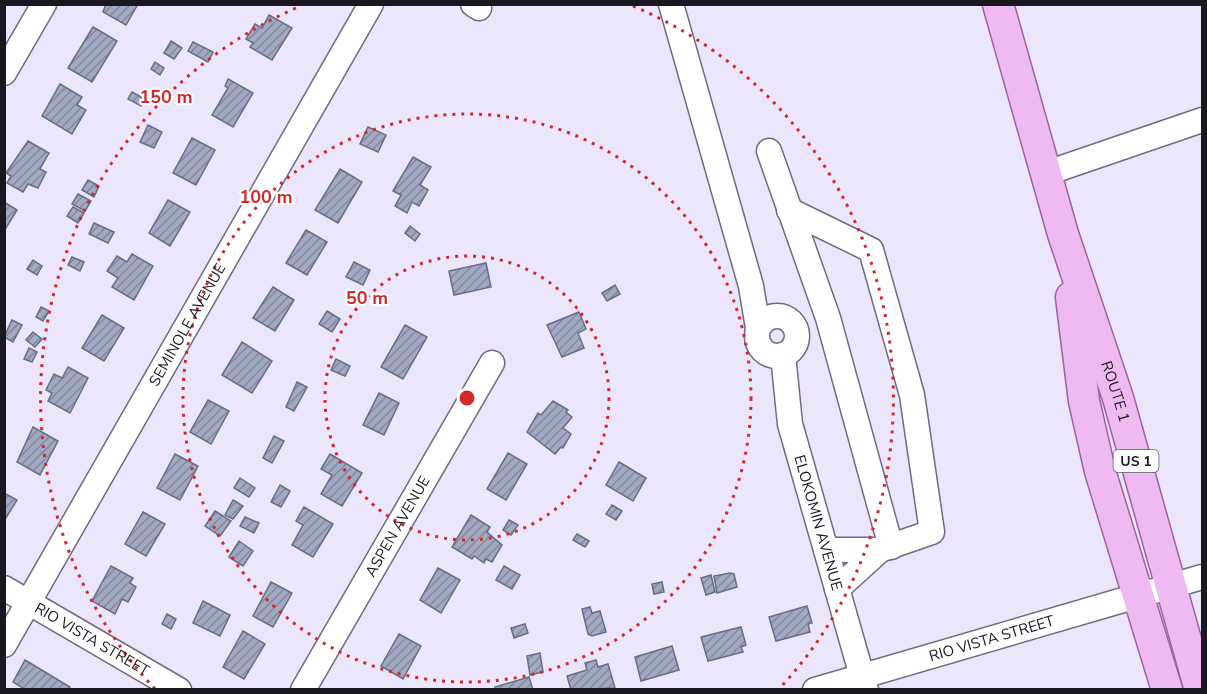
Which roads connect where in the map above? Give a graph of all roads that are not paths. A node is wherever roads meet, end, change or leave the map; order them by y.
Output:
1 (44, 4) edge
2 (370, 4) edge
3 (671, 4) edge
4 (998, 4) edge
5 (4, 73) edge
6 (1203, 120) edge
7 (769, 151) dead end
8 (1047, 173) junction
9 (789, 210) junction
10 (1063, 234) junction
11 (823, 319) junction
12 (781, 332) junction
13 (492, 363) dead end
14 (886, 549) junction
15 (826, 550) junction
16 (1203, 577) edge
17 (1170, 587) junction
18 (4, 588) edge
19 (837, 589) junction
20 (1138, 595) junction
21 (28, 602) junction
22 (4, 645) edge
23 (864, 683) edge
24 (179, 690) edge
25 (303, 690) edge
26 (815, 690) edge
27 (1167, 690) edge
28 (1200, 690) edge

1 - 5 street
2 - 21 street, SEMINOLE AVENUE
3 - 12 street
4 - 8 main road, ROUTE 1 / US 1
6 - 8 street
7 - 9 street
8 - 10 main road, ROUTE 1 / US 1
9 - 11 street
9 - 14 street
10 - 17 main road, ROUTE 1 / US 1
10 - 20 main road, ROUTE 1 / US 1
11 - 12 street
11 - 14 street
12 - 15 street, ELOKOMIN AVENUE
13 - 25 street, ASPEN AVENUE
14 - 15 street
14 - 19 street
15 - 19 street, ELOKOMIN AVENUE
16 - 17 street, RIO VISTA STREET
17 - 20 street, RIO VISTA STREET
17 - 28 main road, ROUTE 1 / US 1
18 - 21 street, RIO VISTA STREET
19 - 23 street, ELOKOMIN AVENUE
20 - 23 street, RIO VISTA STREET
20 - 27 main road, ROUTE 1 / US 1
21 - 22 street, SEMINOLE AVENUE
21 - 24 street, RIO VISTA STREET
23 - 26 street, RIO VISTA STREET

